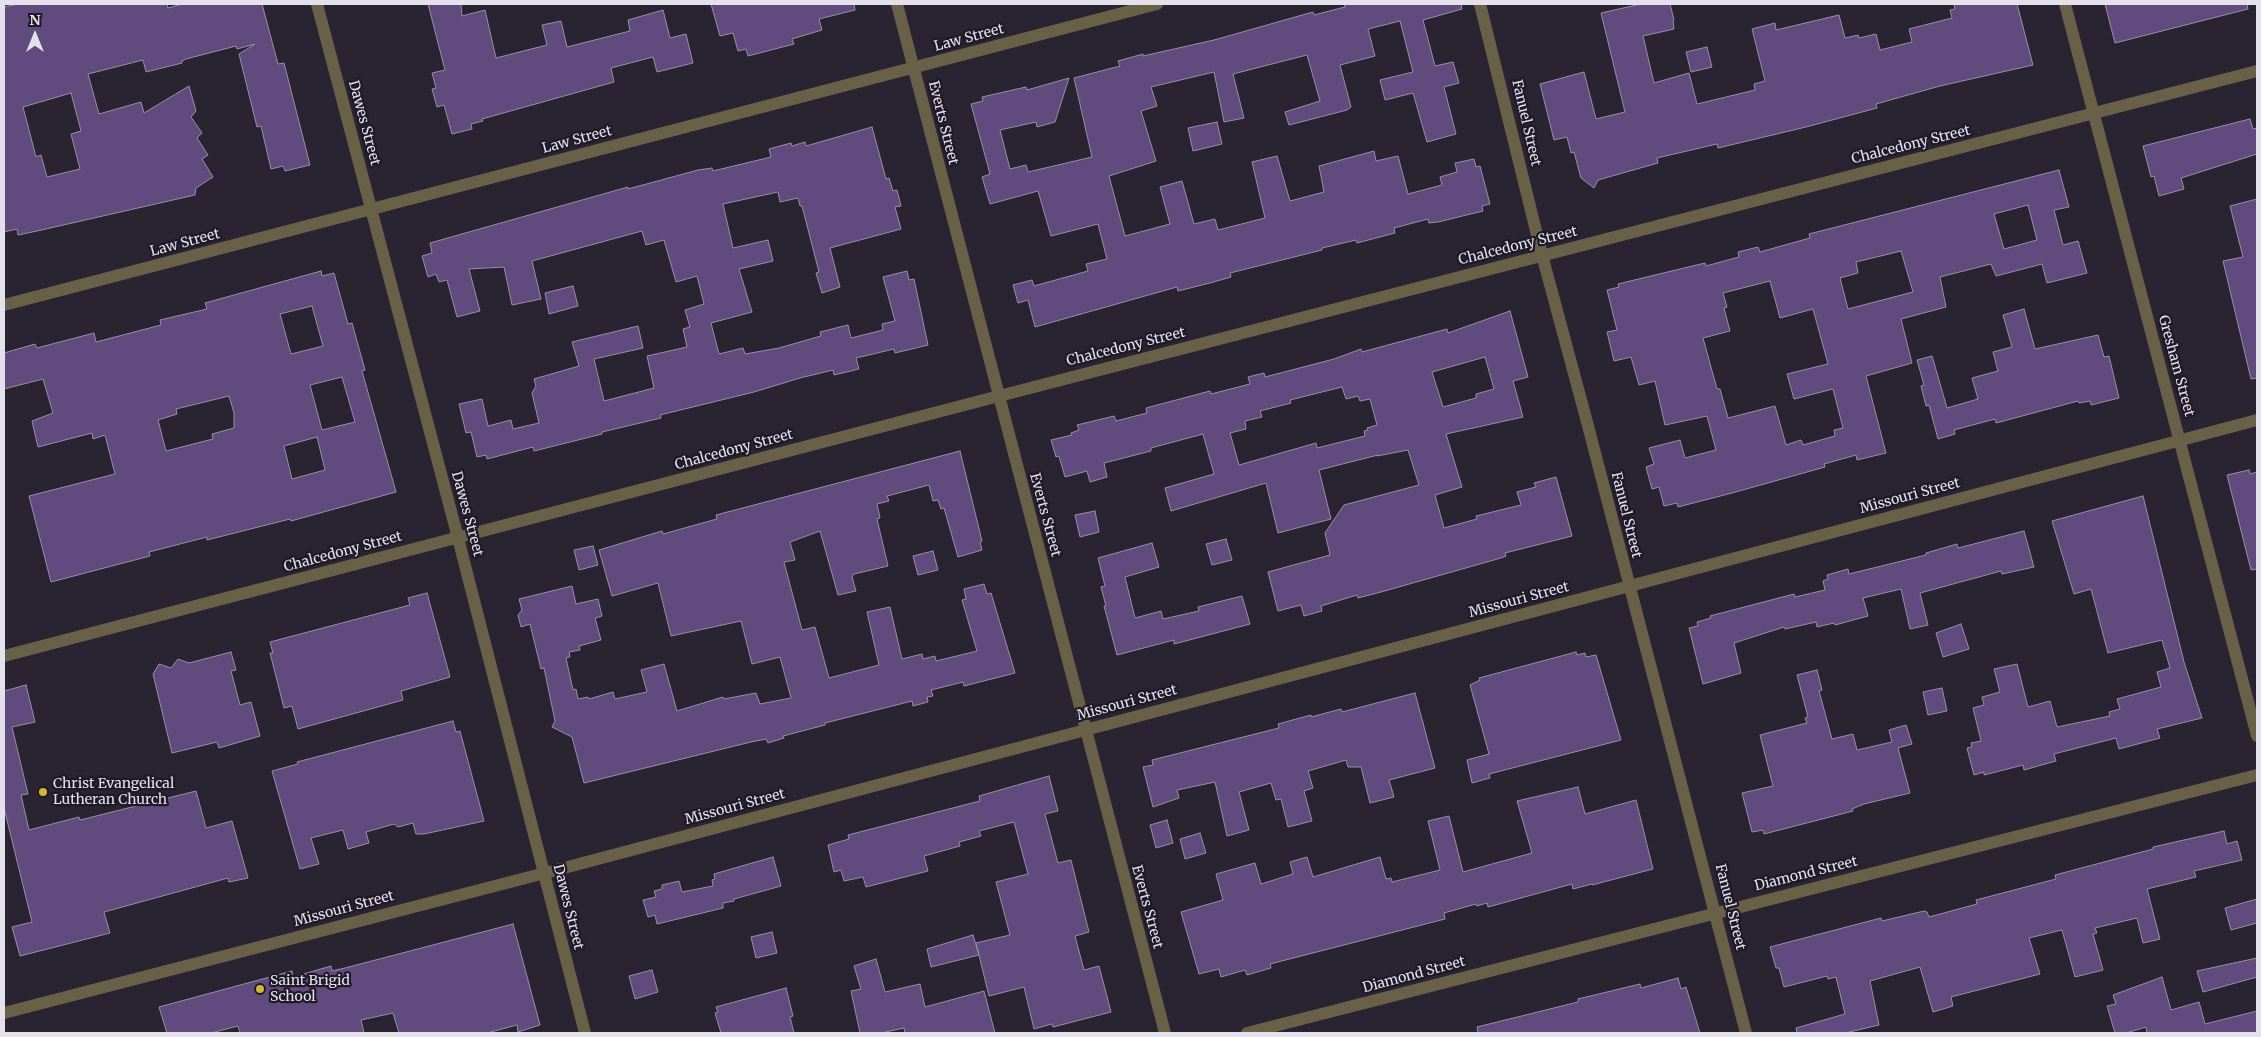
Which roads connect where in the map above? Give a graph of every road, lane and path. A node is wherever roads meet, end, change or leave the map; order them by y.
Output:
1 (317, 4) edge
2 (896, 4) edge
3 (1157, 4) edge
4 (1480, 4) edge
5 (2065, 4) edge
6 (914, 68) junction
7 (2257, 71) edge
8 (2094, 114) junction
9 (371, 210) junction
10 (1542, 256) junction
11 (4, 305) edge
12 (999, 396) junction
13 (2257, 420) edge
14 (2180, 440) junction
15 (458, 538) junction
16 (1628, 586) junction
17 (4, 656) edge
18 (1085, 730) junction
19 (2257, 736) edge
20 (2257, 775) edge
21 (545, 873) junction
22 (1716, 912) junction
23 (4, 1013) edge
24 (585, 1033) edge
25 (1165, 1033) edge
26 (1247, 1033) edge
27 (1746, 1033) edge

1 - 9 street, Dawes Street
2 - 6 street, Everts Street
3 - 6 street, Law Street
4 - 10 street, Fanuel Street
5 - 8 street, Gresham Street
6 - 9 street, Law Street
6 - 12 street, Everts Street
7 - 8 street, Chalcedony Street
8 - 10 street, Chalcedony Street
8 - 14 street, Gresham Street
9 - 11 street, Law Street
9 - 15 street, Dawes Street
10 - 12 street, Chalcedony Street
10 - 16 street, Fanuel Street
12 - 15 street, Chalcedony Street
12 - 18 street, Everts Street
13 - 14 street, Missouri Street
14 - 16 street, Missouri Street
14 - 19 street, Gresham Street
15 - 17 street, Chalcedony Street
15 - 21 street, Dawes Street
16 - 18 street, Missouri Street
16 - 22 street, Fanuel Street
18 - 21 street, Missouri Street
18 - 25 street, Everts Street
20 - 22 street, Diamond Street
21 - 23 street, Missouri Street
21 - 24 street, Dawes Street
22 - 26 street, Diamond Street
22 - 27 street, Fanuel Street

